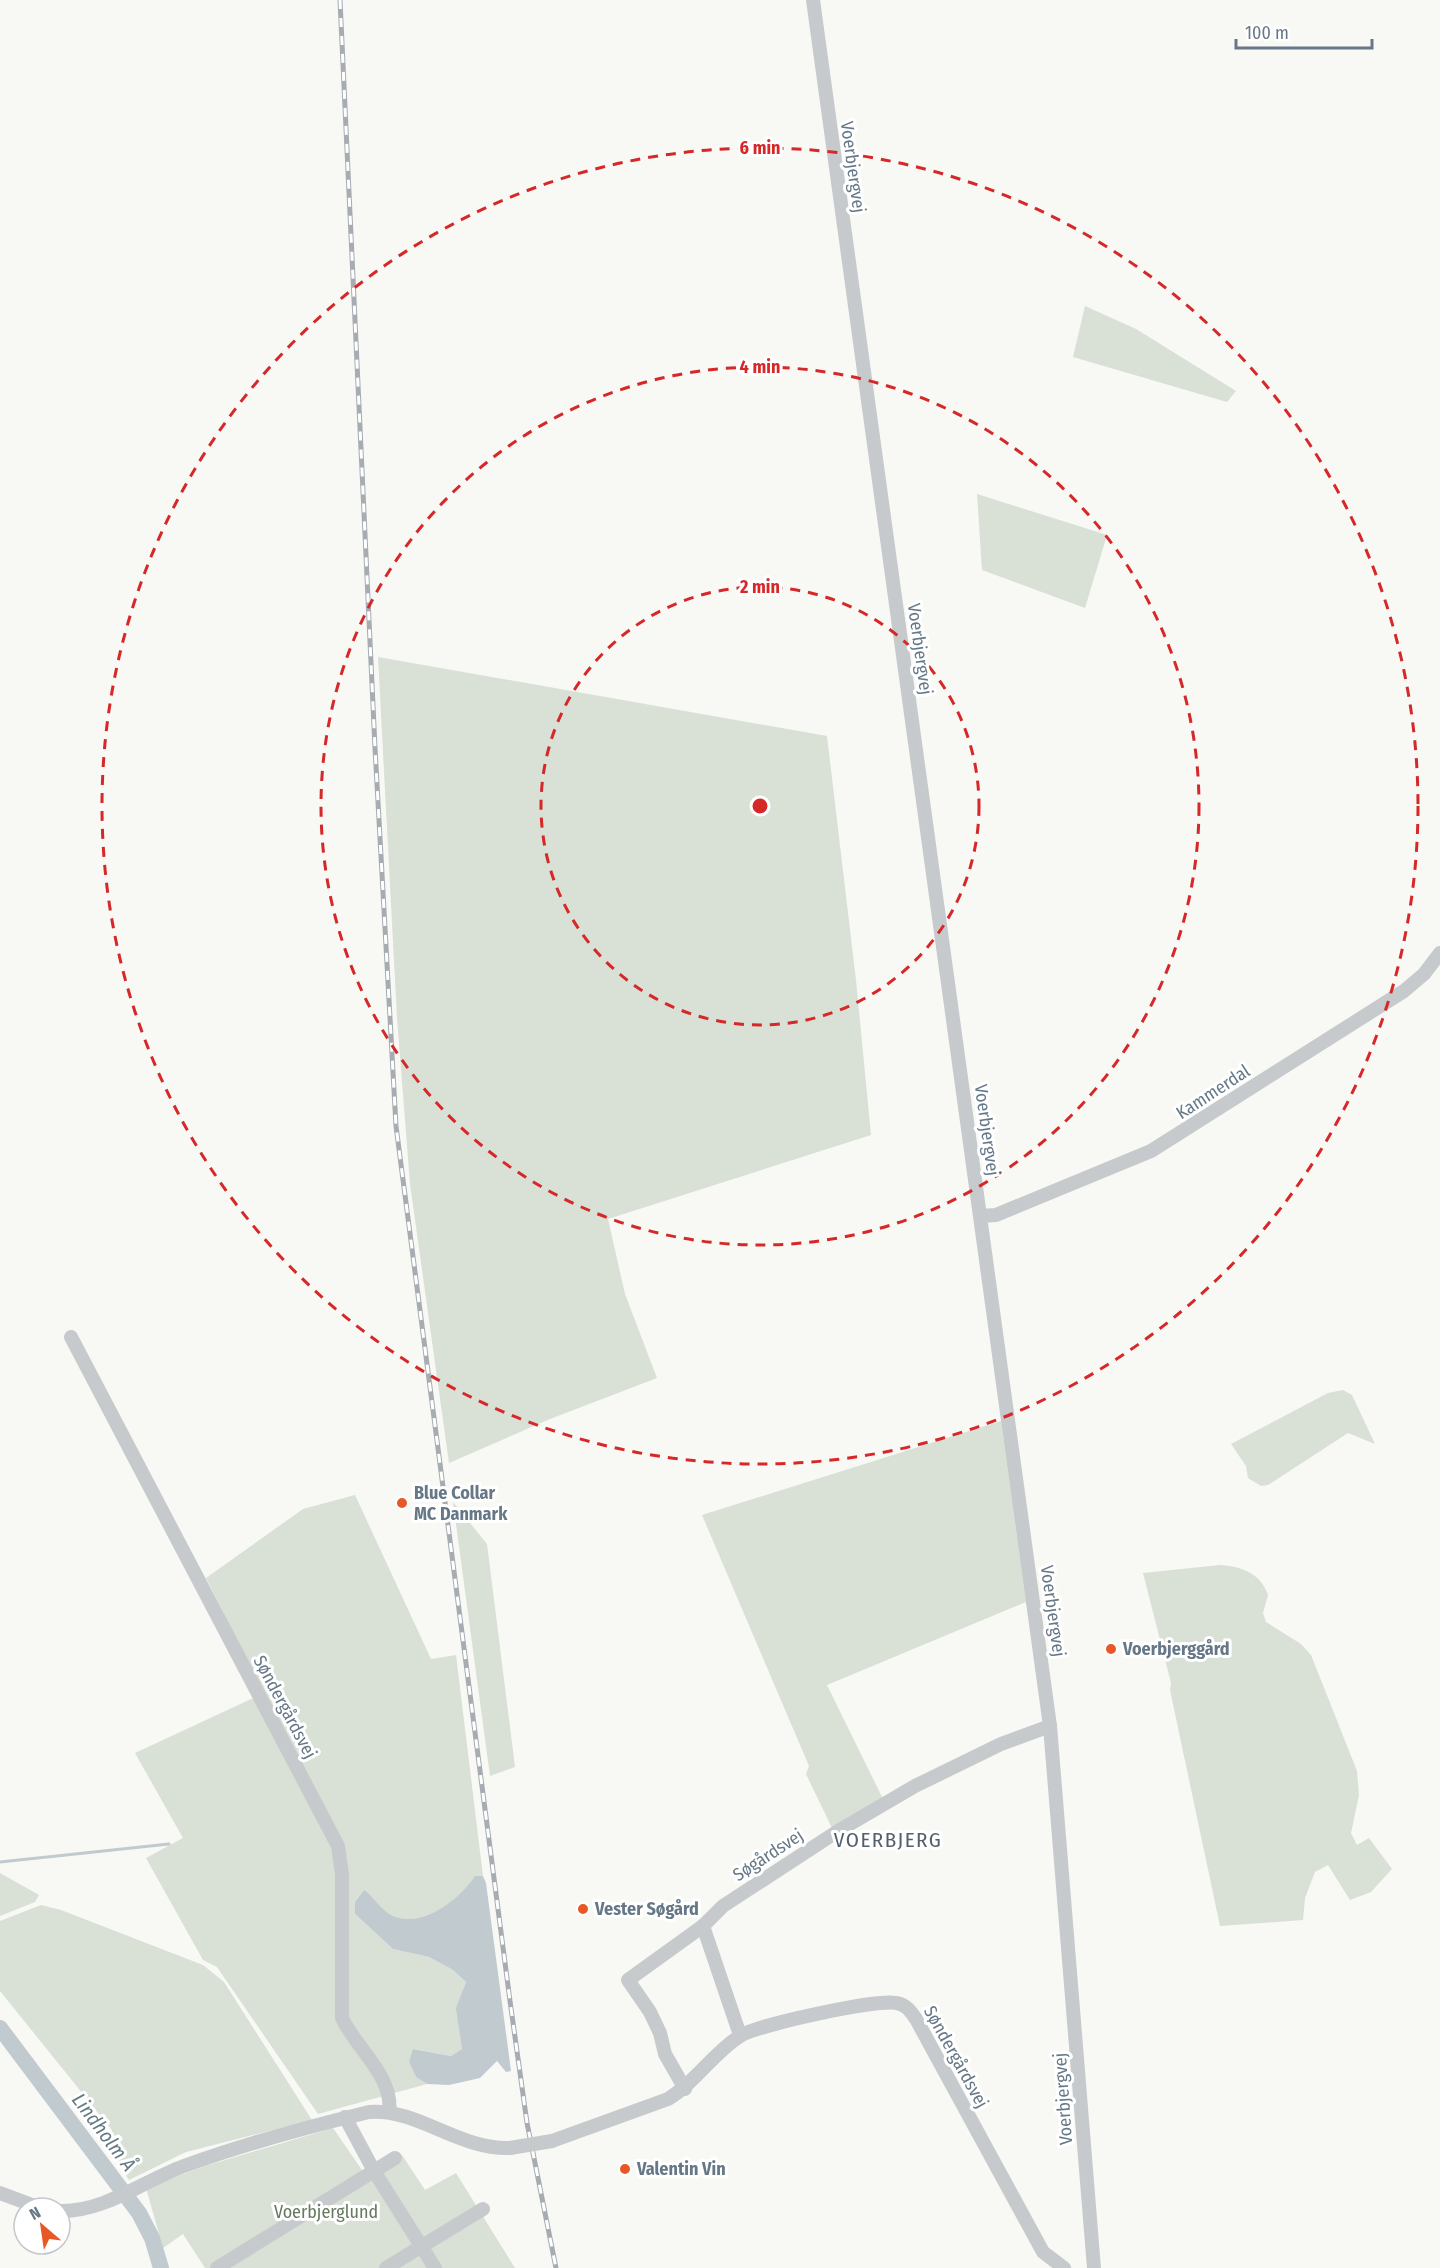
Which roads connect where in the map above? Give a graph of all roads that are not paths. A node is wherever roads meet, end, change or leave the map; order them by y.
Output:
1 (813, 0) edge
2 (1440, 953) edge
3 (981, 1216) junction
4 (71, 1337) dead end
5 (1050, 1726) junction
6 (703, 1926) junction
7 (741, 2036) junction
8 (685, 2089) junction
9 (389, 2112) junction
10 (345, 2117) junction
11 (395, 2158) dead end
12 (374, 2171) junction
13 (483, 2209) dead end
14 (72, 2211) edge
15 (422, 2247) junction
16 (218, 2268) edge
17 (386, 2268) edge
18 (435, 2268) edge
19 (1064, 2268) edge
20 (1094, 2268) edge

1 - 3 street, Voerbjergvej
2 - 3 street, Kammerdal
3 - 5 street, Voerbjergvej
4 - 9 street, Søndergårdsvej
5 - 6 street, Søgårdsvej
5 - 20 street, Voerbjergvej
6 - 7 street
6 - 8 street, Søgårdsvej
7 - 8 street, Søndergårdsvej
7 - 19 street, Søndergårdsvej
8 - 9 street, Søndergårdsvej, bridge
9 - 10 street, Søndergårdsvej
10 - 12 street
10 - 14 street, Søndergårdsvej
11 - 12 street
12 - 15 street
12 - 16 street
13 - 15 street
15 - 17 street
15 - 18 street

